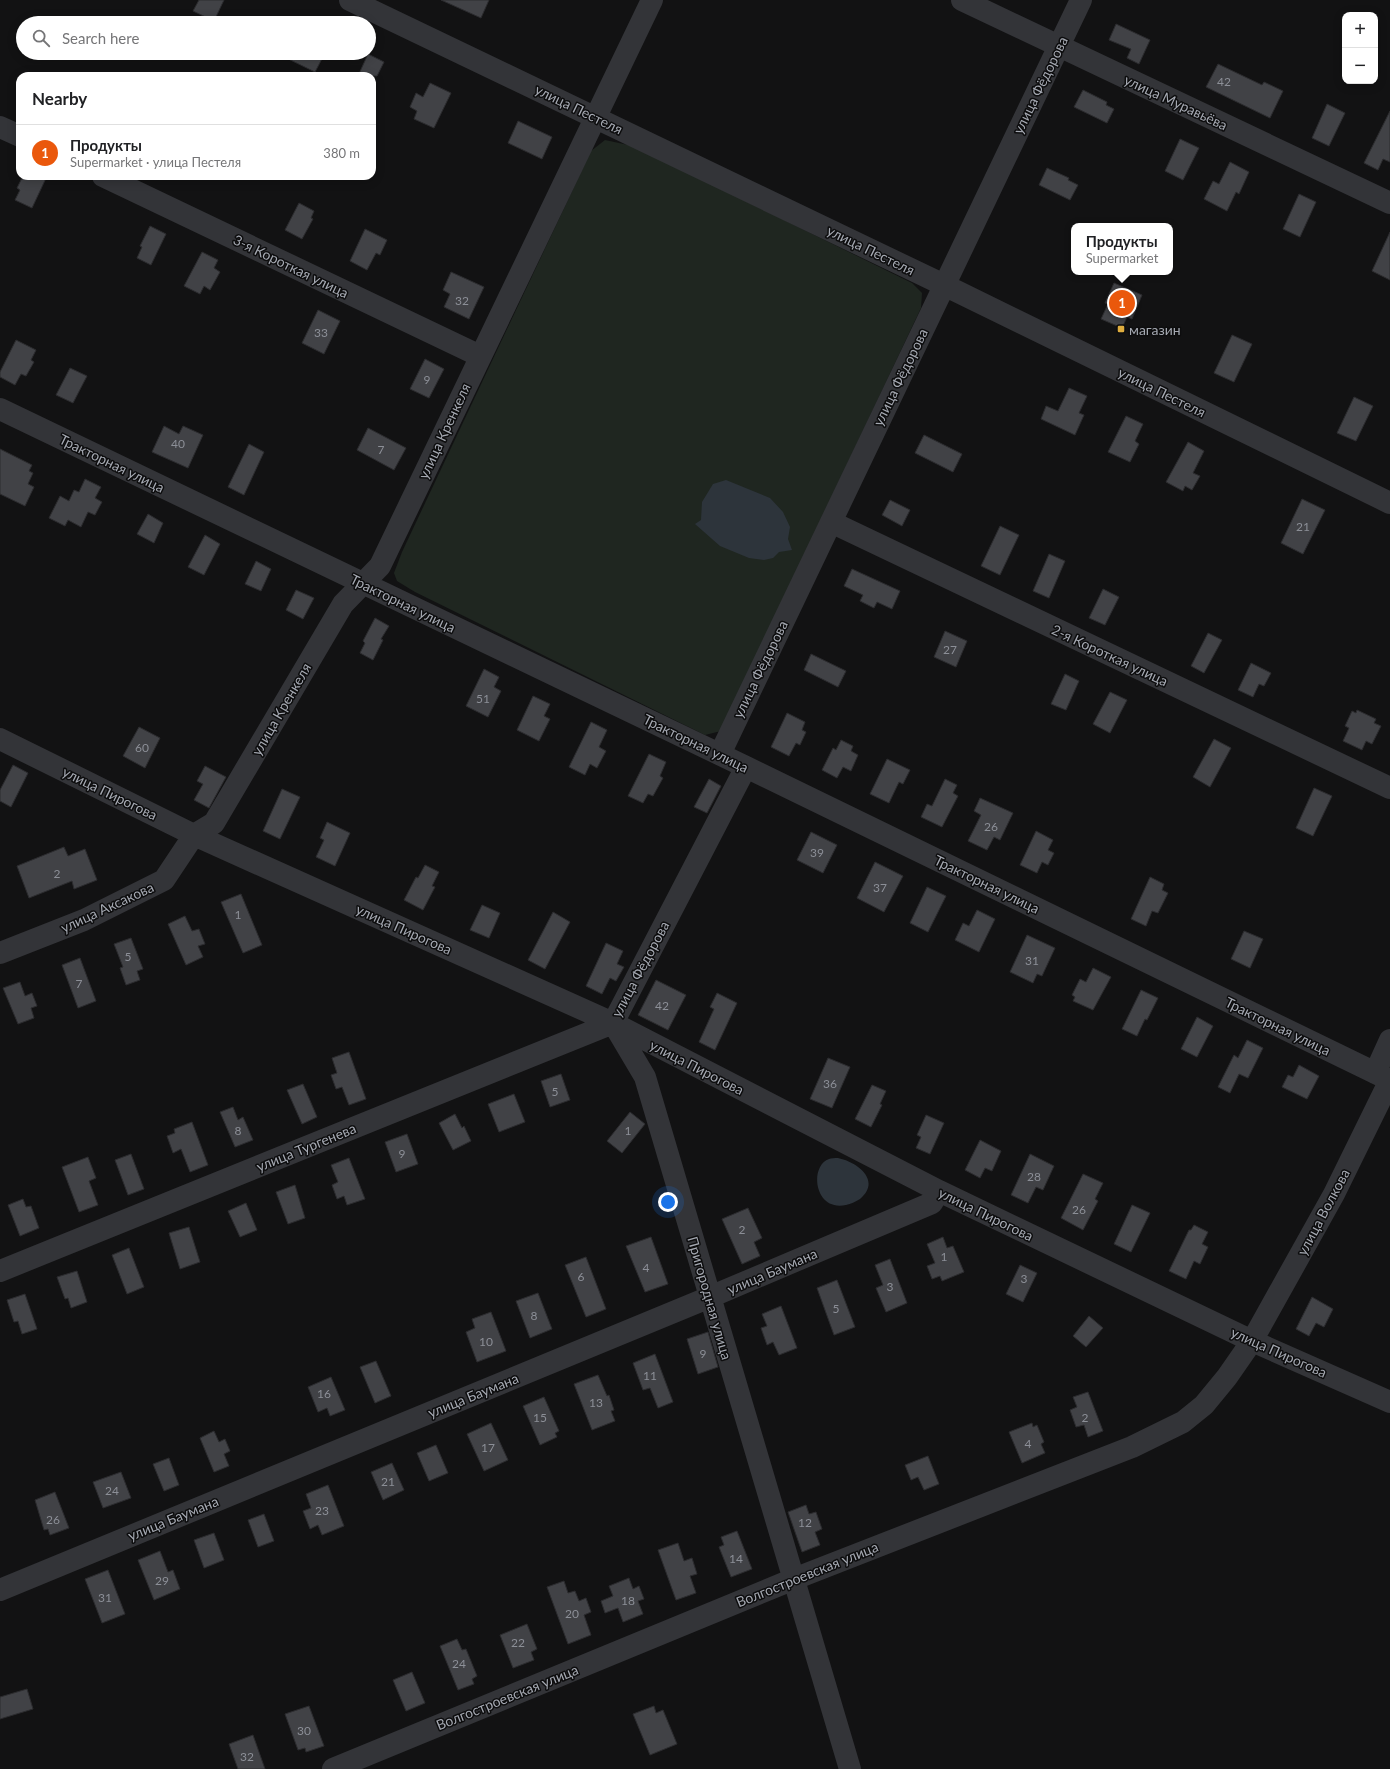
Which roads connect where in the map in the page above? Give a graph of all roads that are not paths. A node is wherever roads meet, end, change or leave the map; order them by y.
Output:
1 (350, 0) edge
2 (652, 0) edge
3 (962, 0) edge
4 (1081, 0) edge
5 (1059, 46) junction
6 (595, 117) junction
7 (0, 127) edge
8 (16, 134) edge
9 (111, 180) edge
10 (1390, 203) edge
11 (944, 285) junction
12 (480, 356) junction
13 (0, 409) edge
14 (1390, 503) edge
15 (831, 522) junction
16 (363, 584) junction
17 (0, 739) edge
18 (720, 754) junction
19 (746, 767) junction
20 (1390, 788) edge
21 (194, 835) junction
22 (0, 953) edge
23 (612, 1023) junction
24 (1390, 1040) edge
25 (1385, 1078) edge
26 (939, 1192) junction
27 (0, 1271) edge
28 (710, 1297) junction
29 (1252, 1341) junction
30 (1390, 1402) edge
31 (794, 1578) junction
32 (0, 1590) edge
33 (333, 1769) edge
34 (850, 1769) edge

1 - 6 street, улица Пестеля
2 - 6 street, улица Кренкеля
3 - 5 street, улица Муравьёва
4 - 5 street, улица Фёдорова
5 - 10 street, улица Муравьёва
5 - 11 street, улица Фёдорова
6 - 11 street, улица Пестеля
6 - 12 street, улица Кренкеля
7 - 8 street
9 - 12 street, 3-я Короткая улица
11 - 14 street, улица Пестеля
11 - 15 street, улица Фёдорова
12 - 16 street, улица Кренкеля
13 - 16 street, Тракторная улица
15 - 18 street, улица Фёдорова
15 - 20 street, 2-я Короткая улица
16 - 18 street, Тракторная улица
16 - 21 street, улица Кренкеля
17 - 21 street, улица Пирогова
18 - 19 street, Тракторная улица
19 - 23 street, улица Фёдорова
19 - 25 street, Тракторная улица
21 - 22 street, улица Аксакова
21 - 23 street, улица Пирогова
23 - 26 street, улица Пирогова
23 - 27 street, улица Тургенева
23 - 28 street, Пригородная улица
24 - 25 street, улица Волкова
25 - 29 street, улица Волкова
26 - 28 street, улица Баумана
26 - 29 street, улица Пирогова
28 - 31 street, Пригородная улица
28 - 32 street, улица Баумана
29 - 30 street, улица Пирогова
29 - 31 street, Волгостроевская улица
31 - 33 street, Волгостроевская улица
31 - 34 street, Пригородная улица

